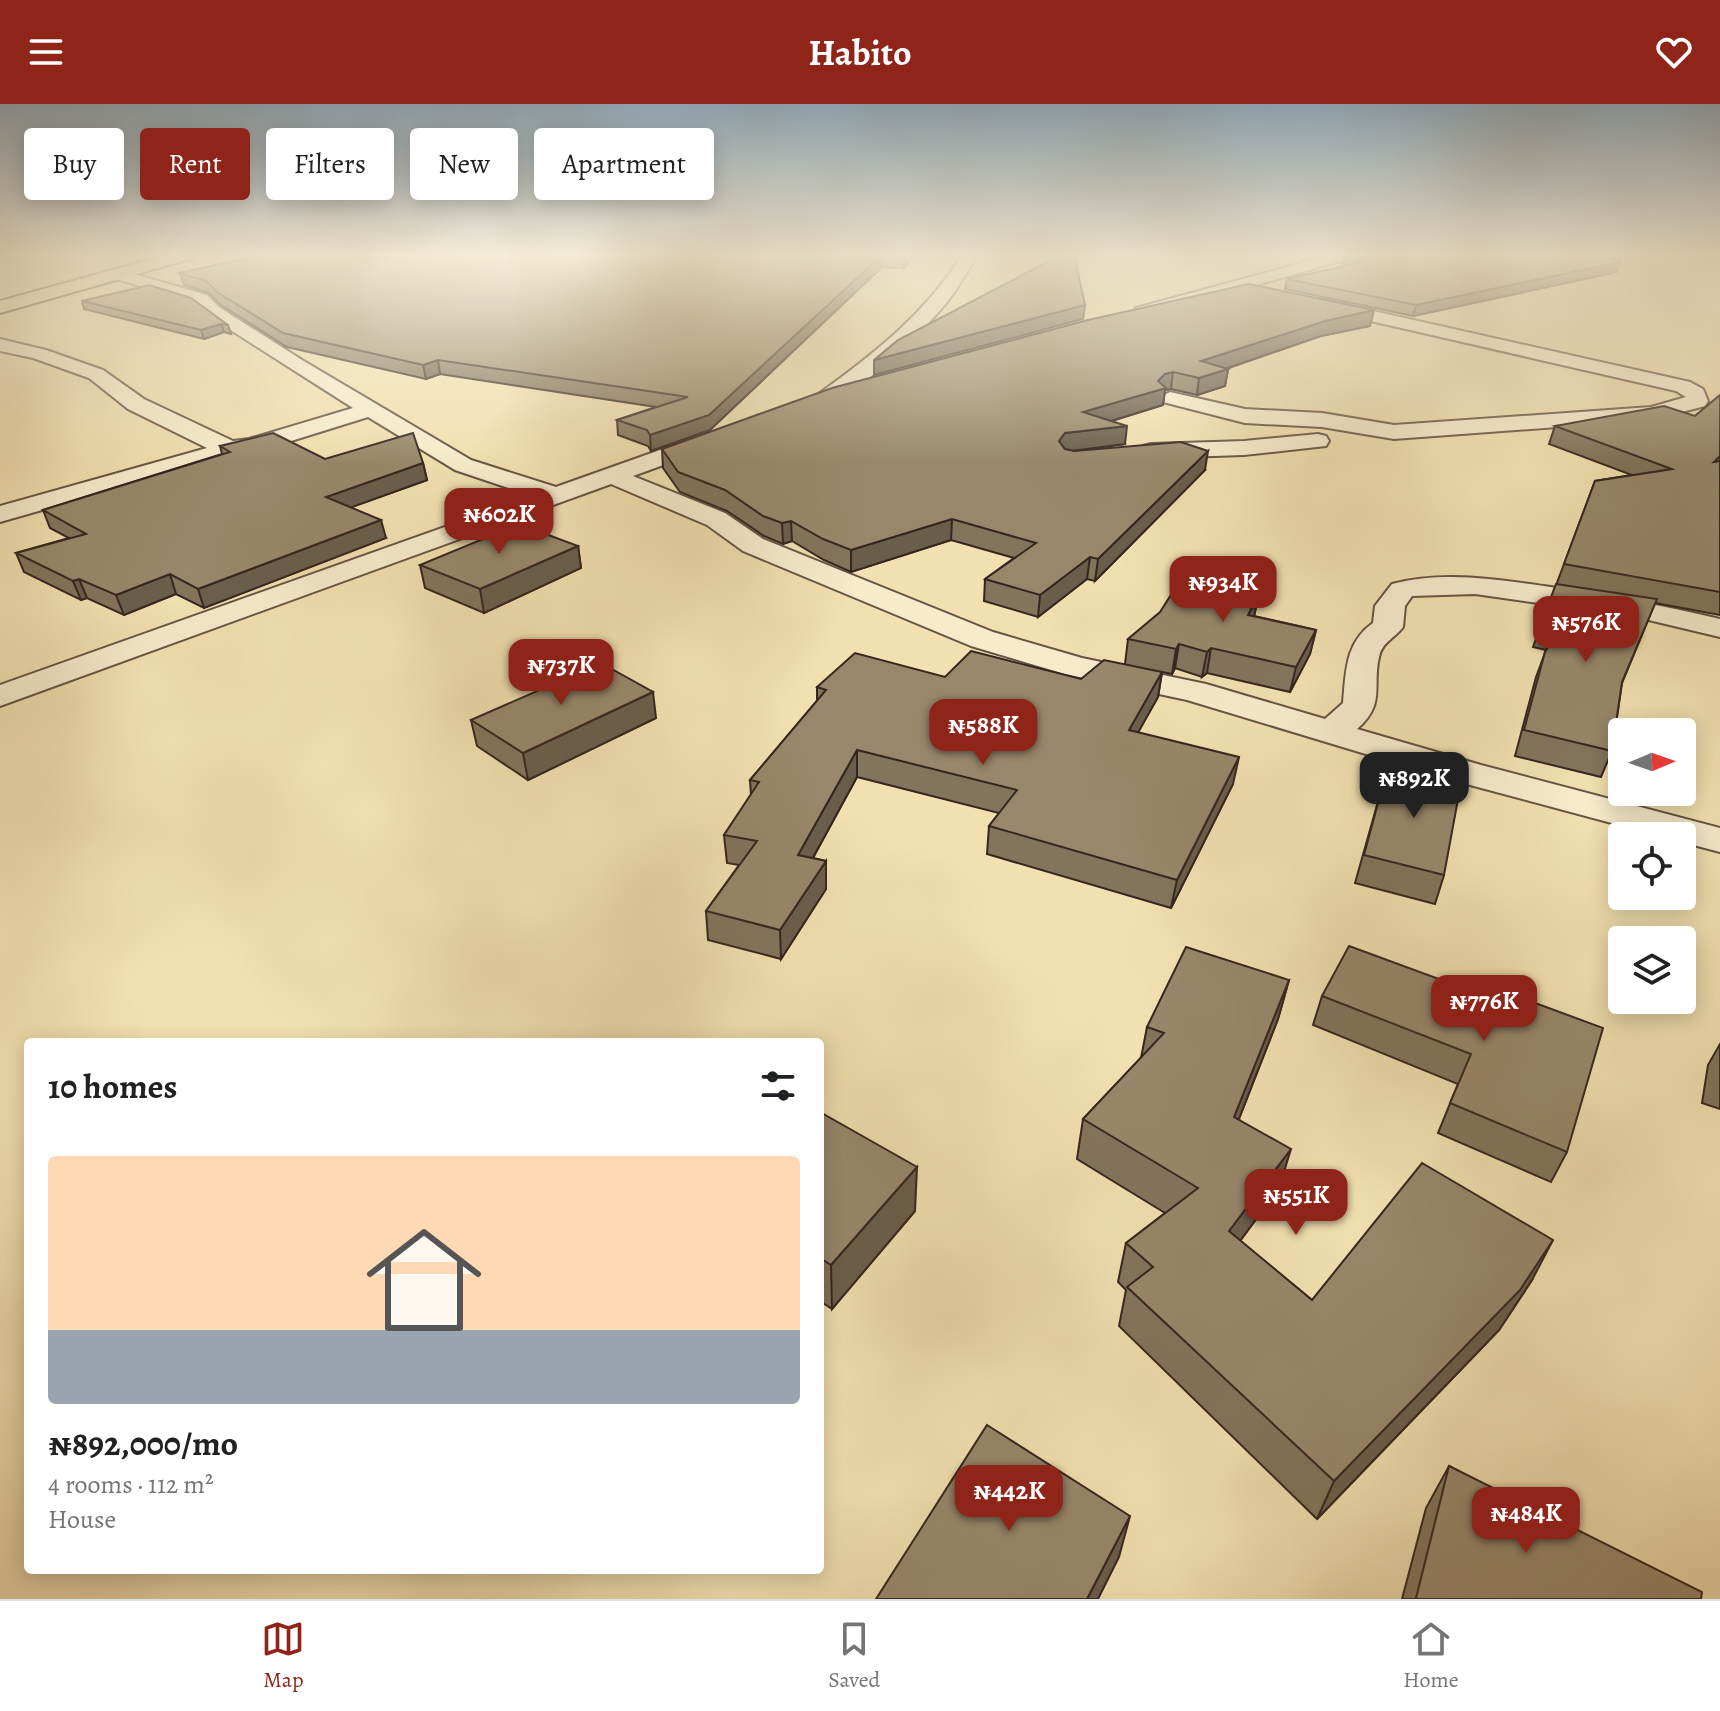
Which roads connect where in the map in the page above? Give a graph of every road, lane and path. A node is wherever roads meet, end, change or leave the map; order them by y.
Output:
1 (233, 324) edge
2 (919, 324) edge
3 (1411, 324) edge
4 (1432, 324) edge
5 (1427, 327) junction
6 (0, 345) edge
7 (882, 383) edge
8 (1170, 398) edge
9 (824, 399) junction
10 (798, 409) edge
11 (368, 410) junction
12 (1394, 432) junction
13 (732, 433) edge
14 (233, 448) junction
15 (1127, 452) edge
16 (610, 475) junction
17 (556, 495) junction
18 (0, 514) edge
19 (1720, 628) edge
20 (0, 696) edge
21 (1330, 732) junction
22 (1720, 840) edge

1 - 11 street
2 - 9 street
3 - 5 street
4 - 5 street
5 - 12 street
6 - 14 street
7 - 9 street
8 - 12 street
9 - 10 street
11 - 14 street
11 - 17 street
12 - 15 street
13 - 16 street
14 - 18 street
16 - 17 street
16 - 21 street
17 - 20 street
19 - 21 street
21 - 22 street

